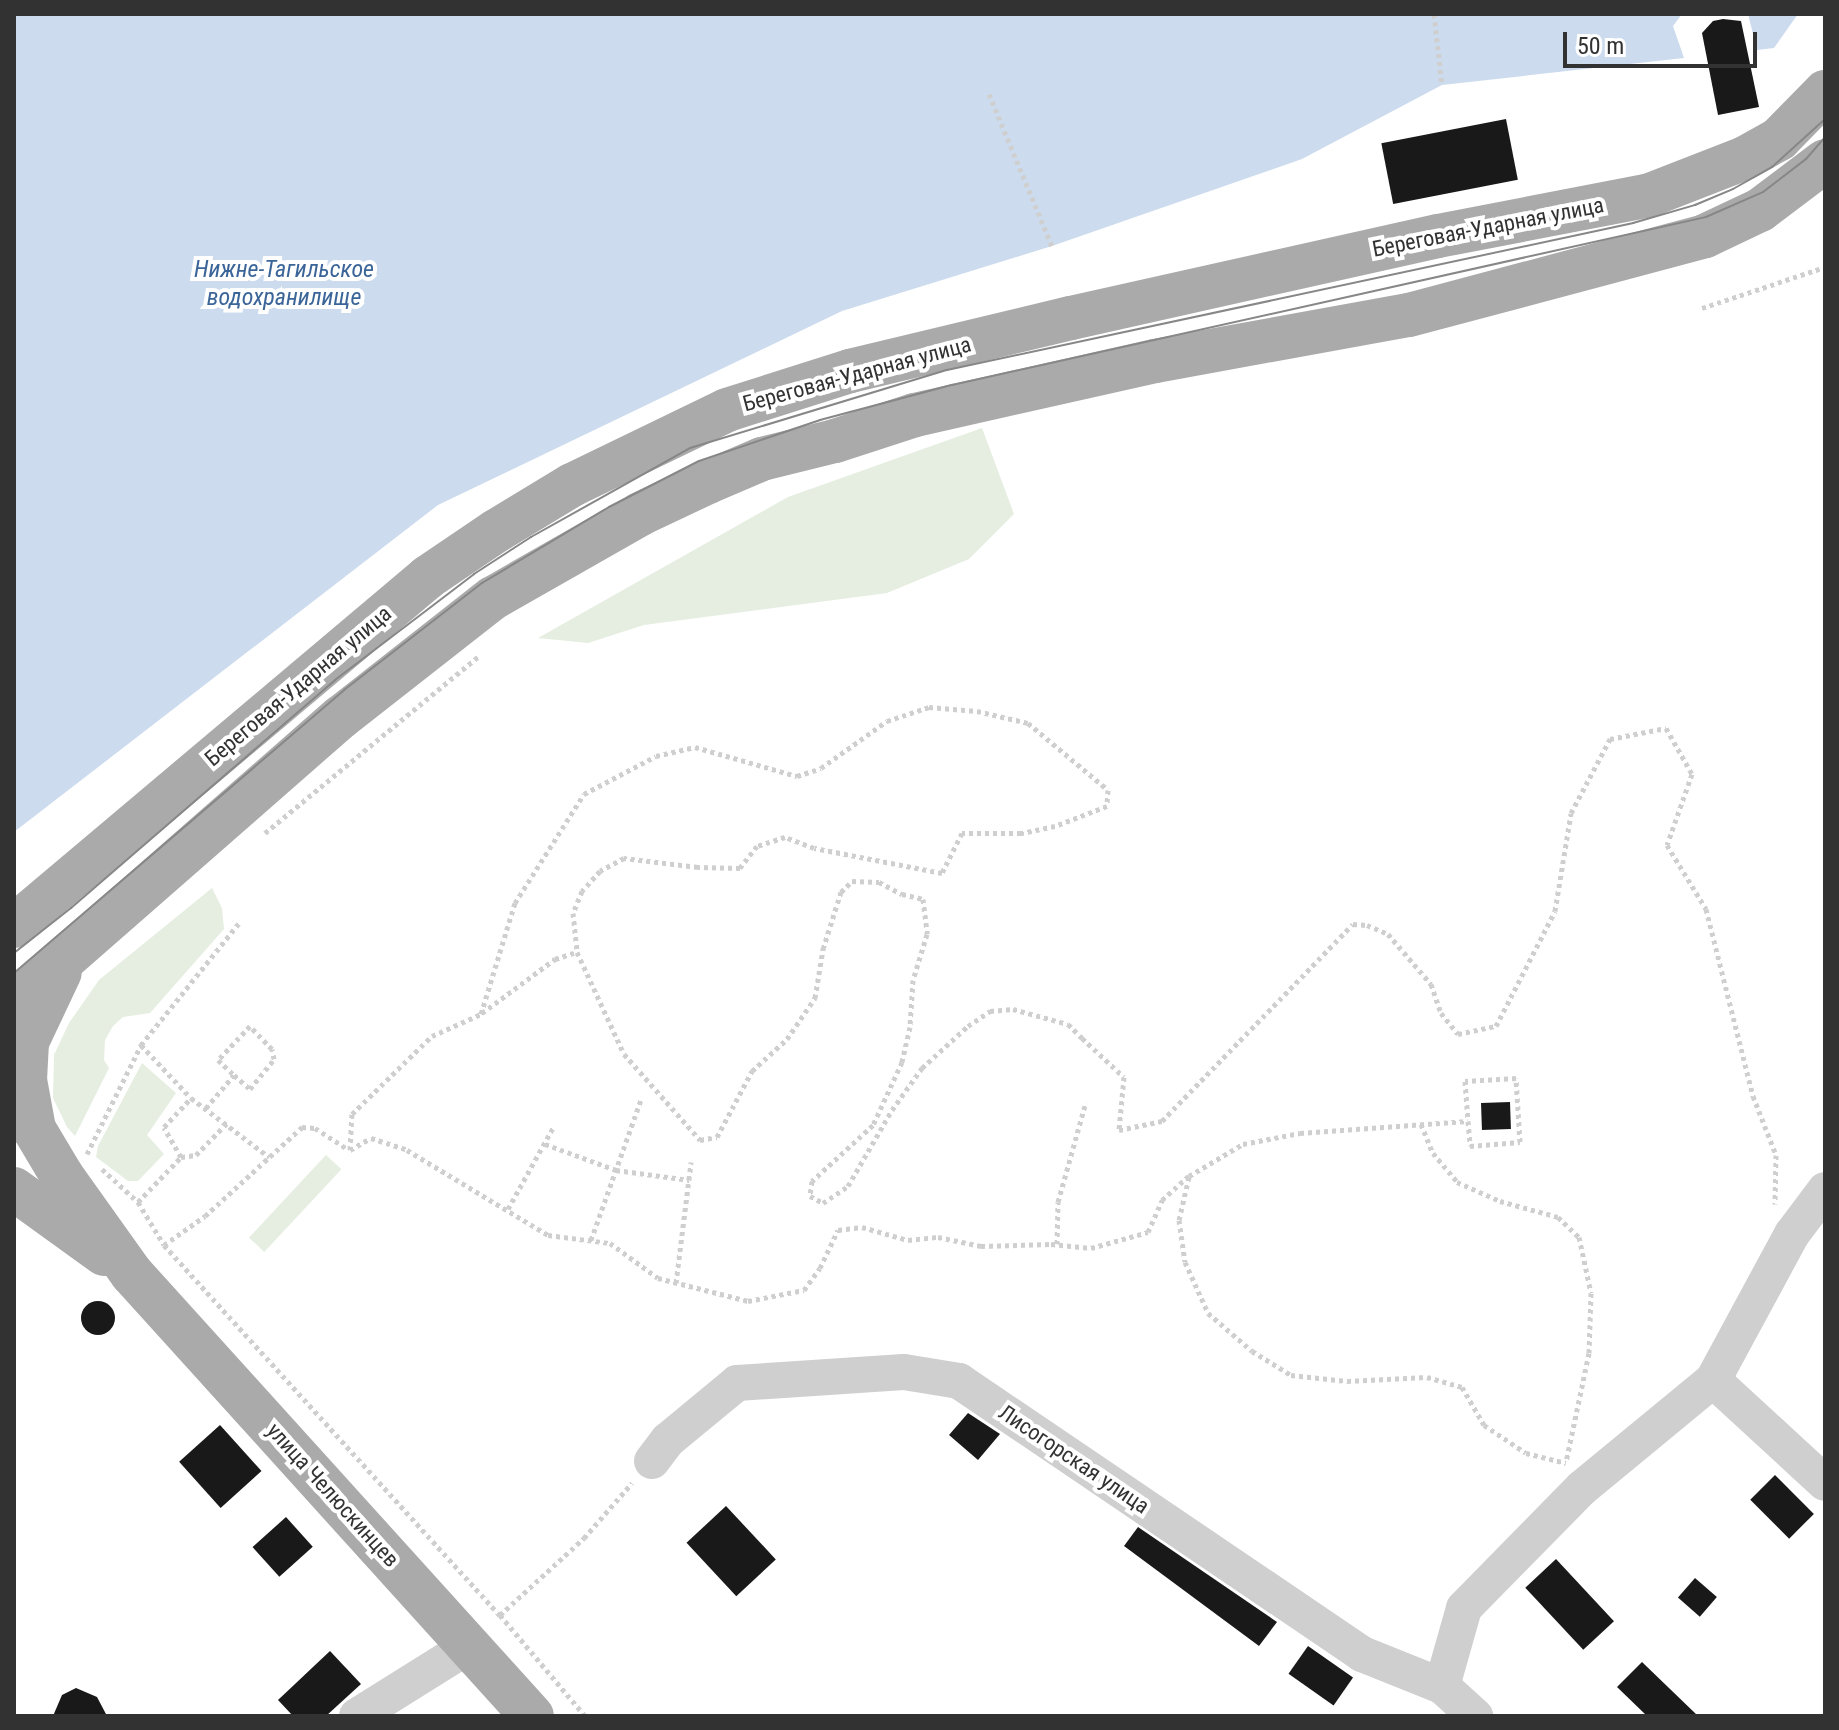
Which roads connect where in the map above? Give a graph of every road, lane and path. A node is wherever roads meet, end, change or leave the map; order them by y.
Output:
1 (1434, 14) edge
2 (1442, 85) dead end
3 (1825, 92) edge
4 (989, 94) dead end
5 (1825, 161) edge
6 (1052, 246) dead end
7 (1825, 267) edge
8 (1702, 308) dead end
9 (480, 655) dead end
10 (261, 837) dead end
11 (239, 923) dead end
12 (14, 926) edge
13 (577, 952) junction
14 (66, 959) junction
15 (14, 1003) edge
16 (481, 1014) junction
17 (141, 1045) junction
18 (234, 1075) junction
19 (642, 1097) dead end
20 (191, 1098) junction
21 (1086, 1102) dead end
22 (206, 1108) junction
23 (24, 1118) edge
24 (1468, 1121) junction
25 (227, 1123) junction
26 (1421, 1124) junction
27 (554, 1126) dead end
28 (545, 1144) junction
29 (350, 1150) junction
30 (181, 1157) junction
31 (269, 1157) junction
32 (76, 1159) junction
33 (691, 1162) dead end
34 (616, 1170) junction
35 (1189, 1176) junction
36 (689, 1180) junction
37 (14, 1189) edge
38 (1825, 1190) edge
39 (138, 1202) junction
40 (508, 1209) junction
41 (591, 1240) junction
42 (1057, 1244) junction
43 (164, 1245) junction
44 (1774, 1267) junction
45 (132, 1274) junction
46 (676, 1283) junction
47 (1713, 1380) junction
48 (652, 1461) joint
49 (1574, 1475) junction
50 (1825, 1483) edge
51 (500, 1615) junction
52 (469, 1646) junction
53 (1442, 1686) junction
54 (357, 1716) edge
55 (532, 1716) edge
56 (585, 1716) edge
57 (1475, 1716) edge

1 - 2 path
3 - 12 main road, Береговая-Ударная улица
4 - 6 path
5 - 14 main road
7 - 8 path
9 - 10 path
11 - 17 path
13 - 16 path
13 - 16 path
13 - 44 path
14 - 15 main road
14 - 23 main road
16 - 29 path
17 - 20 path
17 - 32 path
18 - 18 path
18 - 22 path
19 - 34 path
20 - 22 path
20 - 30 path
21 - 42 path
22 - 25 path
23 - 32 main road, улица Челюскинцев
24 - 24 path
24 - 26 path
25 - 30 path
25 - 31 path
26 - 35 path
26 - 49 path
27 - 28 path
28 - 34 path
28 - 40 path
29 - 31 path
29 - 40 path
30 - 39 path
31 - 43 path
32 - 39 path
32 - 45 main road, улица Челюскинцев
33 - 36 path
34 - 36 path
34 - 41 path
35 - 42 path
35 - 49 path
36 - 46 path
37 - 45 main road, улица Челюскинцев
38 - 44 street
39 - 43 path
40 - 41 path
41 - 46 path
42 - 46 path
43 - 51 path
44 - 47 street
45 - 52 main road, улица Челюскинцев
47 - 49 street
47 - 50 street
48 - 51 path
48 - 53 street, Лисогорская улица
49 - 53 street
51 - 56 path
52 - 54 street
52 - 55 main road, улица Челюскинцев
53 - 57 street, Лисогорская улица

